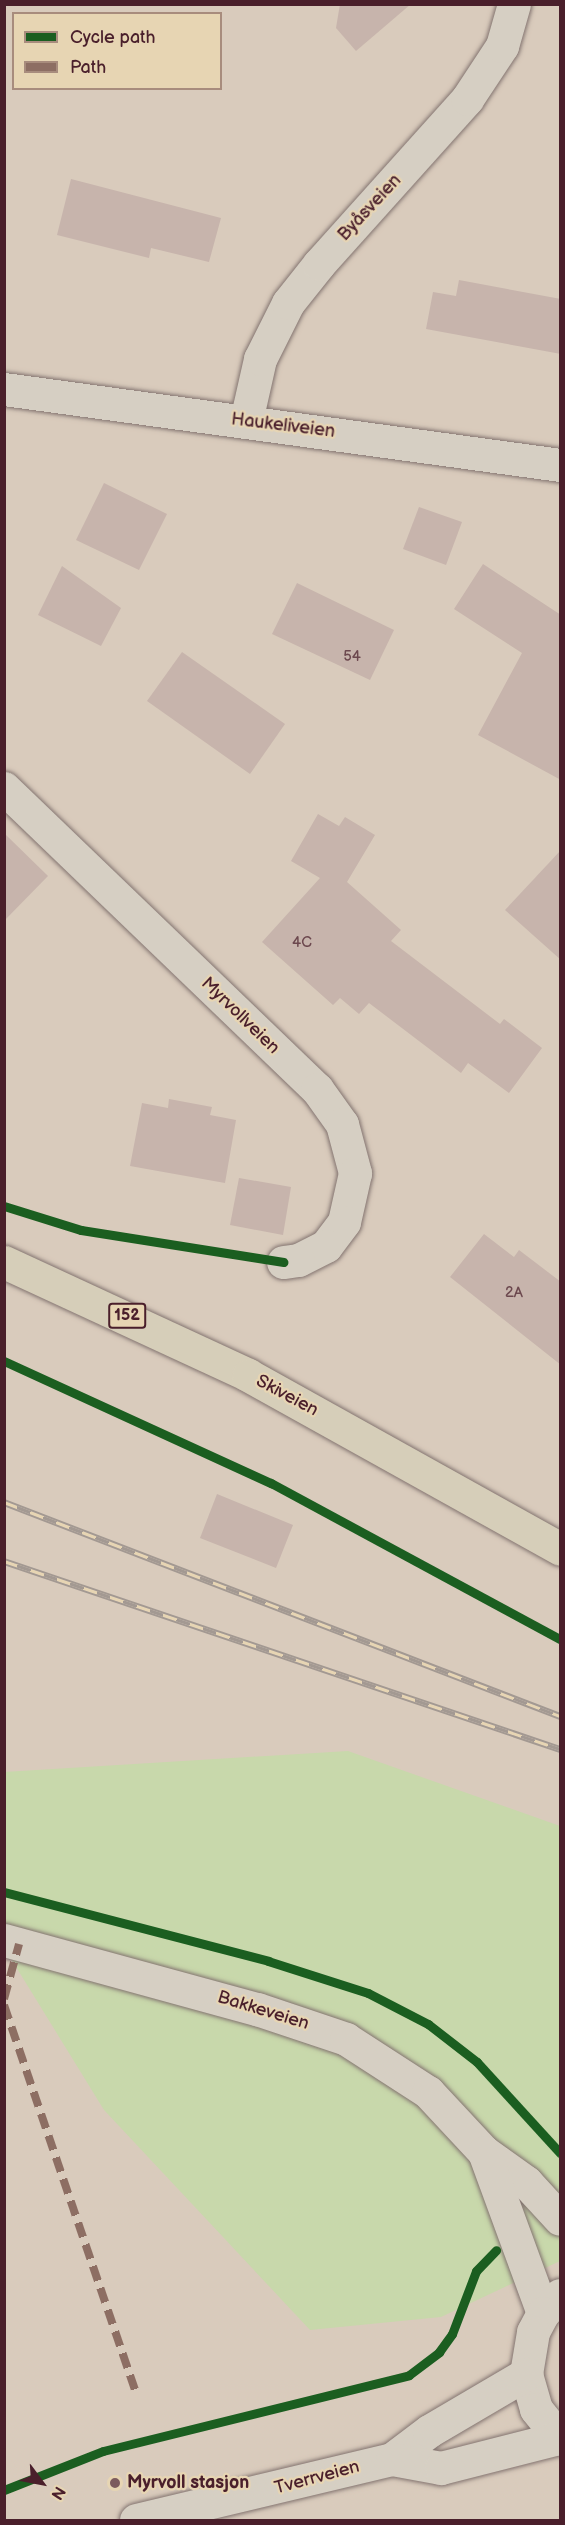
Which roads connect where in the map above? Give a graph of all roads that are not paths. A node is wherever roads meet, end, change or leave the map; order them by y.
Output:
1 (514, 4) edge
2 (4, 389) edge
3 (246, 421) junction
4 (561, 465) edge
5 (4, 788) edge
6 (4, 1262) edge
7 (283, 1262) dead end
8 (561, 1549) edge
9 (4, 1940) edge
10 (484, 2152) junction
11 (561, 2219) edge
12 (552, 2304) edge
13 (526, 2374) junction
14 (560, 2439) edge
15 (392, 2459) junction
16 (136, 2520) edge

1 - 3 street, Byåsveien
2 - 3 street, Haukeliveien
3 - 4 street, Haukeliveien
5 - 7 street, Myrvollveien
6 - 8 main road, Skiveien / 152
9 - 10 street, Bakkeveien
10 - 11 street, Bakkeveien
10 - 12 street, Bakkeveien
12 - 13 street, Tverrveien
13 - 14 street, Tverrveien
13 - 15 street, Tverrveien
14 - 15 street, Tverrveien
15 - 16 street, Tverrveien

